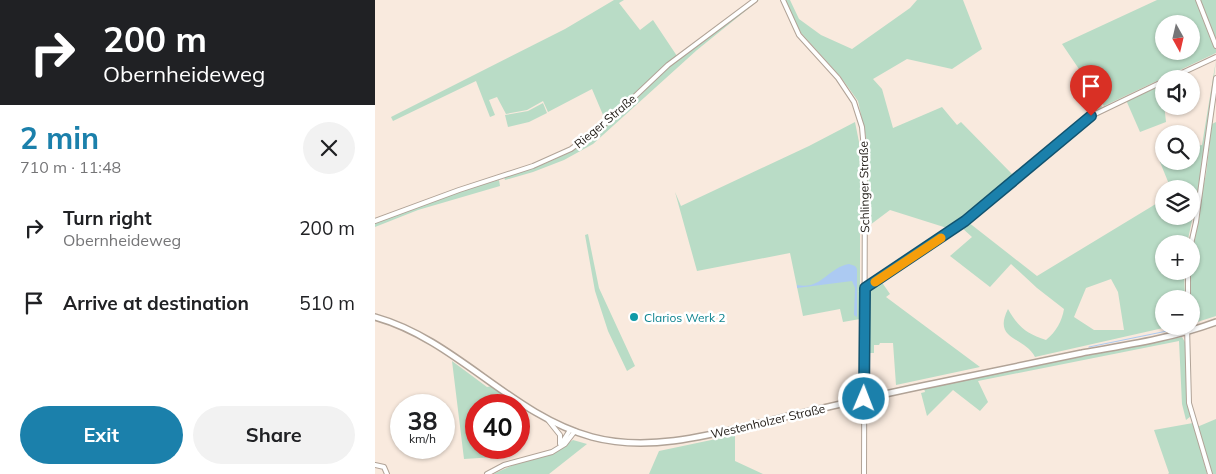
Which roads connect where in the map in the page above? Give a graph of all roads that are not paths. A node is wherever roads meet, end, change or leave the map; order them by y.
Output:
1 (755, 0) edge
2 (783, 0) edge
3 (1198, 0) edge
4 (1216, 46) edge
5 (1216, 57) edge
6 (1188, 70) edge
7 (1216, 78) edge
8 (1155, 85) edge
9 (375, 221) edge
10 (1193, 235) edge
11 (865, 288) junction
12 (375, 317) edge
13 (1216, 322) edge
14 (1200, 326) edge
15 (1159, 335) edge
16 (1187, 335) edge
17 (864, 399) junction
18 (547, 419) junction
19 (572, 431) junction
20 (559, 446) junction
21 (375, 465) edge
22 (387, 474) edge
23 (487, 474) edge
24 (864, 474) edge
25 (1210, 474) edge

1 - 9 street, Rieger Straße
2 - 11 street, Schlinger Straße
3 - 4 street
5 - 6 street
7 - 10 street
8 - 11 street
11 - 17 street, Schlinger Straße
12 - 18 main road, Westenholzer Straße
13 - 14 main road, Westenholzer Straße
15 - 17 main road, Westenholzer Straße
16 - 25 street
17 - 19 main road, Westenholzer Straße
17 - 24 street, Schlinger Straße
18 - 19 main road, Westenholzer Straße
18 - 20 street
19 - 20 street
20 - 23 street
21 - 22 street

